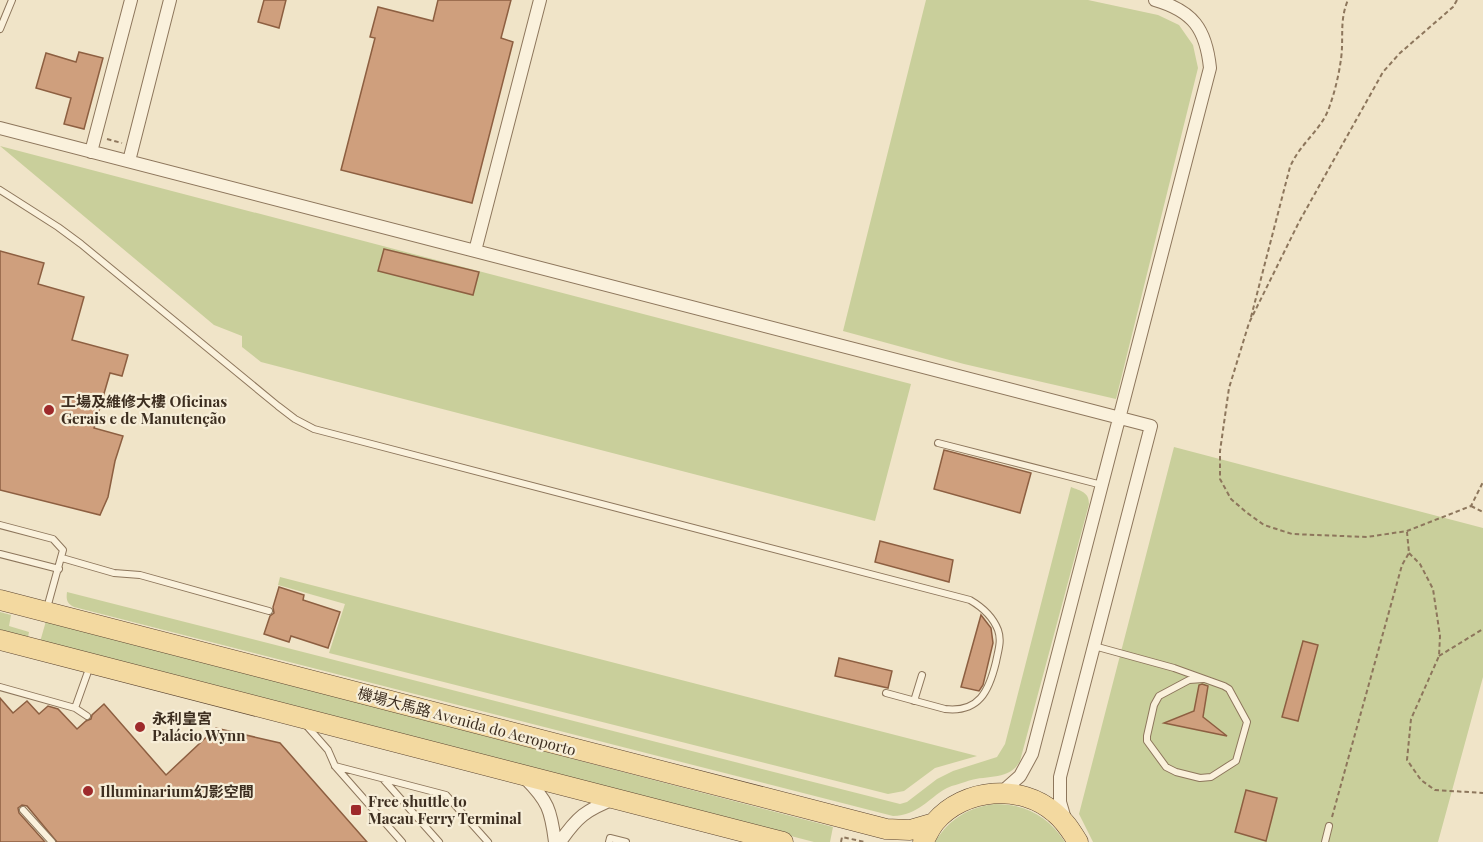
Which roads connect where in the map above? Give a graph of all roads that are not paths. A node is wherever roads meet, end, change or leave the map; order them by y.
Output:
1 (12, 0) edge
2 (131, 0) edge
3 (170, 0) edge
4 (540, 0) edge
5 (1155, 0) edge
6 (0, 28) edge
7 (0, 128) edge
8 (92, 152) junction
9 (129, 161) junction
10 (0, 190) edge
11 (475, 251) junction
12 (1119, 417) junction
13 (938, 443) dead end
14 (1102, 485) junction
15 (0, 525) edge
16 (0, 554) edge
17 (62, 558) junction
18 (59, 569) junction
19 (0, 600) edge
20 (269, 611) dead end
21 (46, 612) junction
22 (0, 640) edge
23 (1094, 646) junction
24 (91, 664) junction
25 (922, 675) dead end
26 (1203, 679) junction
27 (0, 687) edge
28 (886, 693) dead end
29 (914, 701) junction
30 (75, 708) junction
31 (87, 716) dead end
32 (299, 717) junction
33 (335, 766) junction
34 (522, 774) junction
35 (383, 778) junction
36 (1002, 792) junction
37 (615, 799) junction
38 (23, 810) dead end
39 (934, 823) junction
40 (1067, 825) junction
41 (1329, 826) road end
42 (52, 842) edge
43 (402, 842) edge
44 (439, 842) edge
45 (488, 842) edge
46 (555, 842) edge
47 (560, 842) edge
48 (609, 842) edge
49 (626, 842) edge
50 (783, 842) edge
51 (923, 842) edge
52 (1078, 842) edge
53 (1325, 842) edge

1 - 6 lane
2 - 8 street
3 - 9 street
4 - 11 street
5 - 12 street
7 - 8 street
8 - 9 street
9 - 11 street
10 - 29 lane
11 - 12 street
12 - 14 street
12 - 23 street
13 - 14 lane
14 - 36 street
15 - 17 lane
16 - 18 lane
17 - 18 lane
17 - 20 lane
18 - 21 lane
19 - 21 main road, 機場大馬路 Avenida do Aeroporto
21 - 39 main road, 機場大馬路 Avenida do Aeroporto
22 - 24 main road
23 - 26 lane
23 - 40 street
24 - 30 lane
24 - 32 main road
25 - 29 lane
26 - 26 lane
27 - 30 lane
28 - 29 lane
30 - 31 lane
32 - 33 lane
32 - 34 main road
33 - 35 lane
33 - 43 lane
34 - 37 main road
34 - 46 street
35 - 44 lane
35 - 45 lane
36 - 39 main road
36 - 40 main road
37 - 47 street
37 - 50 main road
38 - 42 lane
39 - 51 main road
40 - 52 main road
41 - 53 lane
48 - 49 lane

